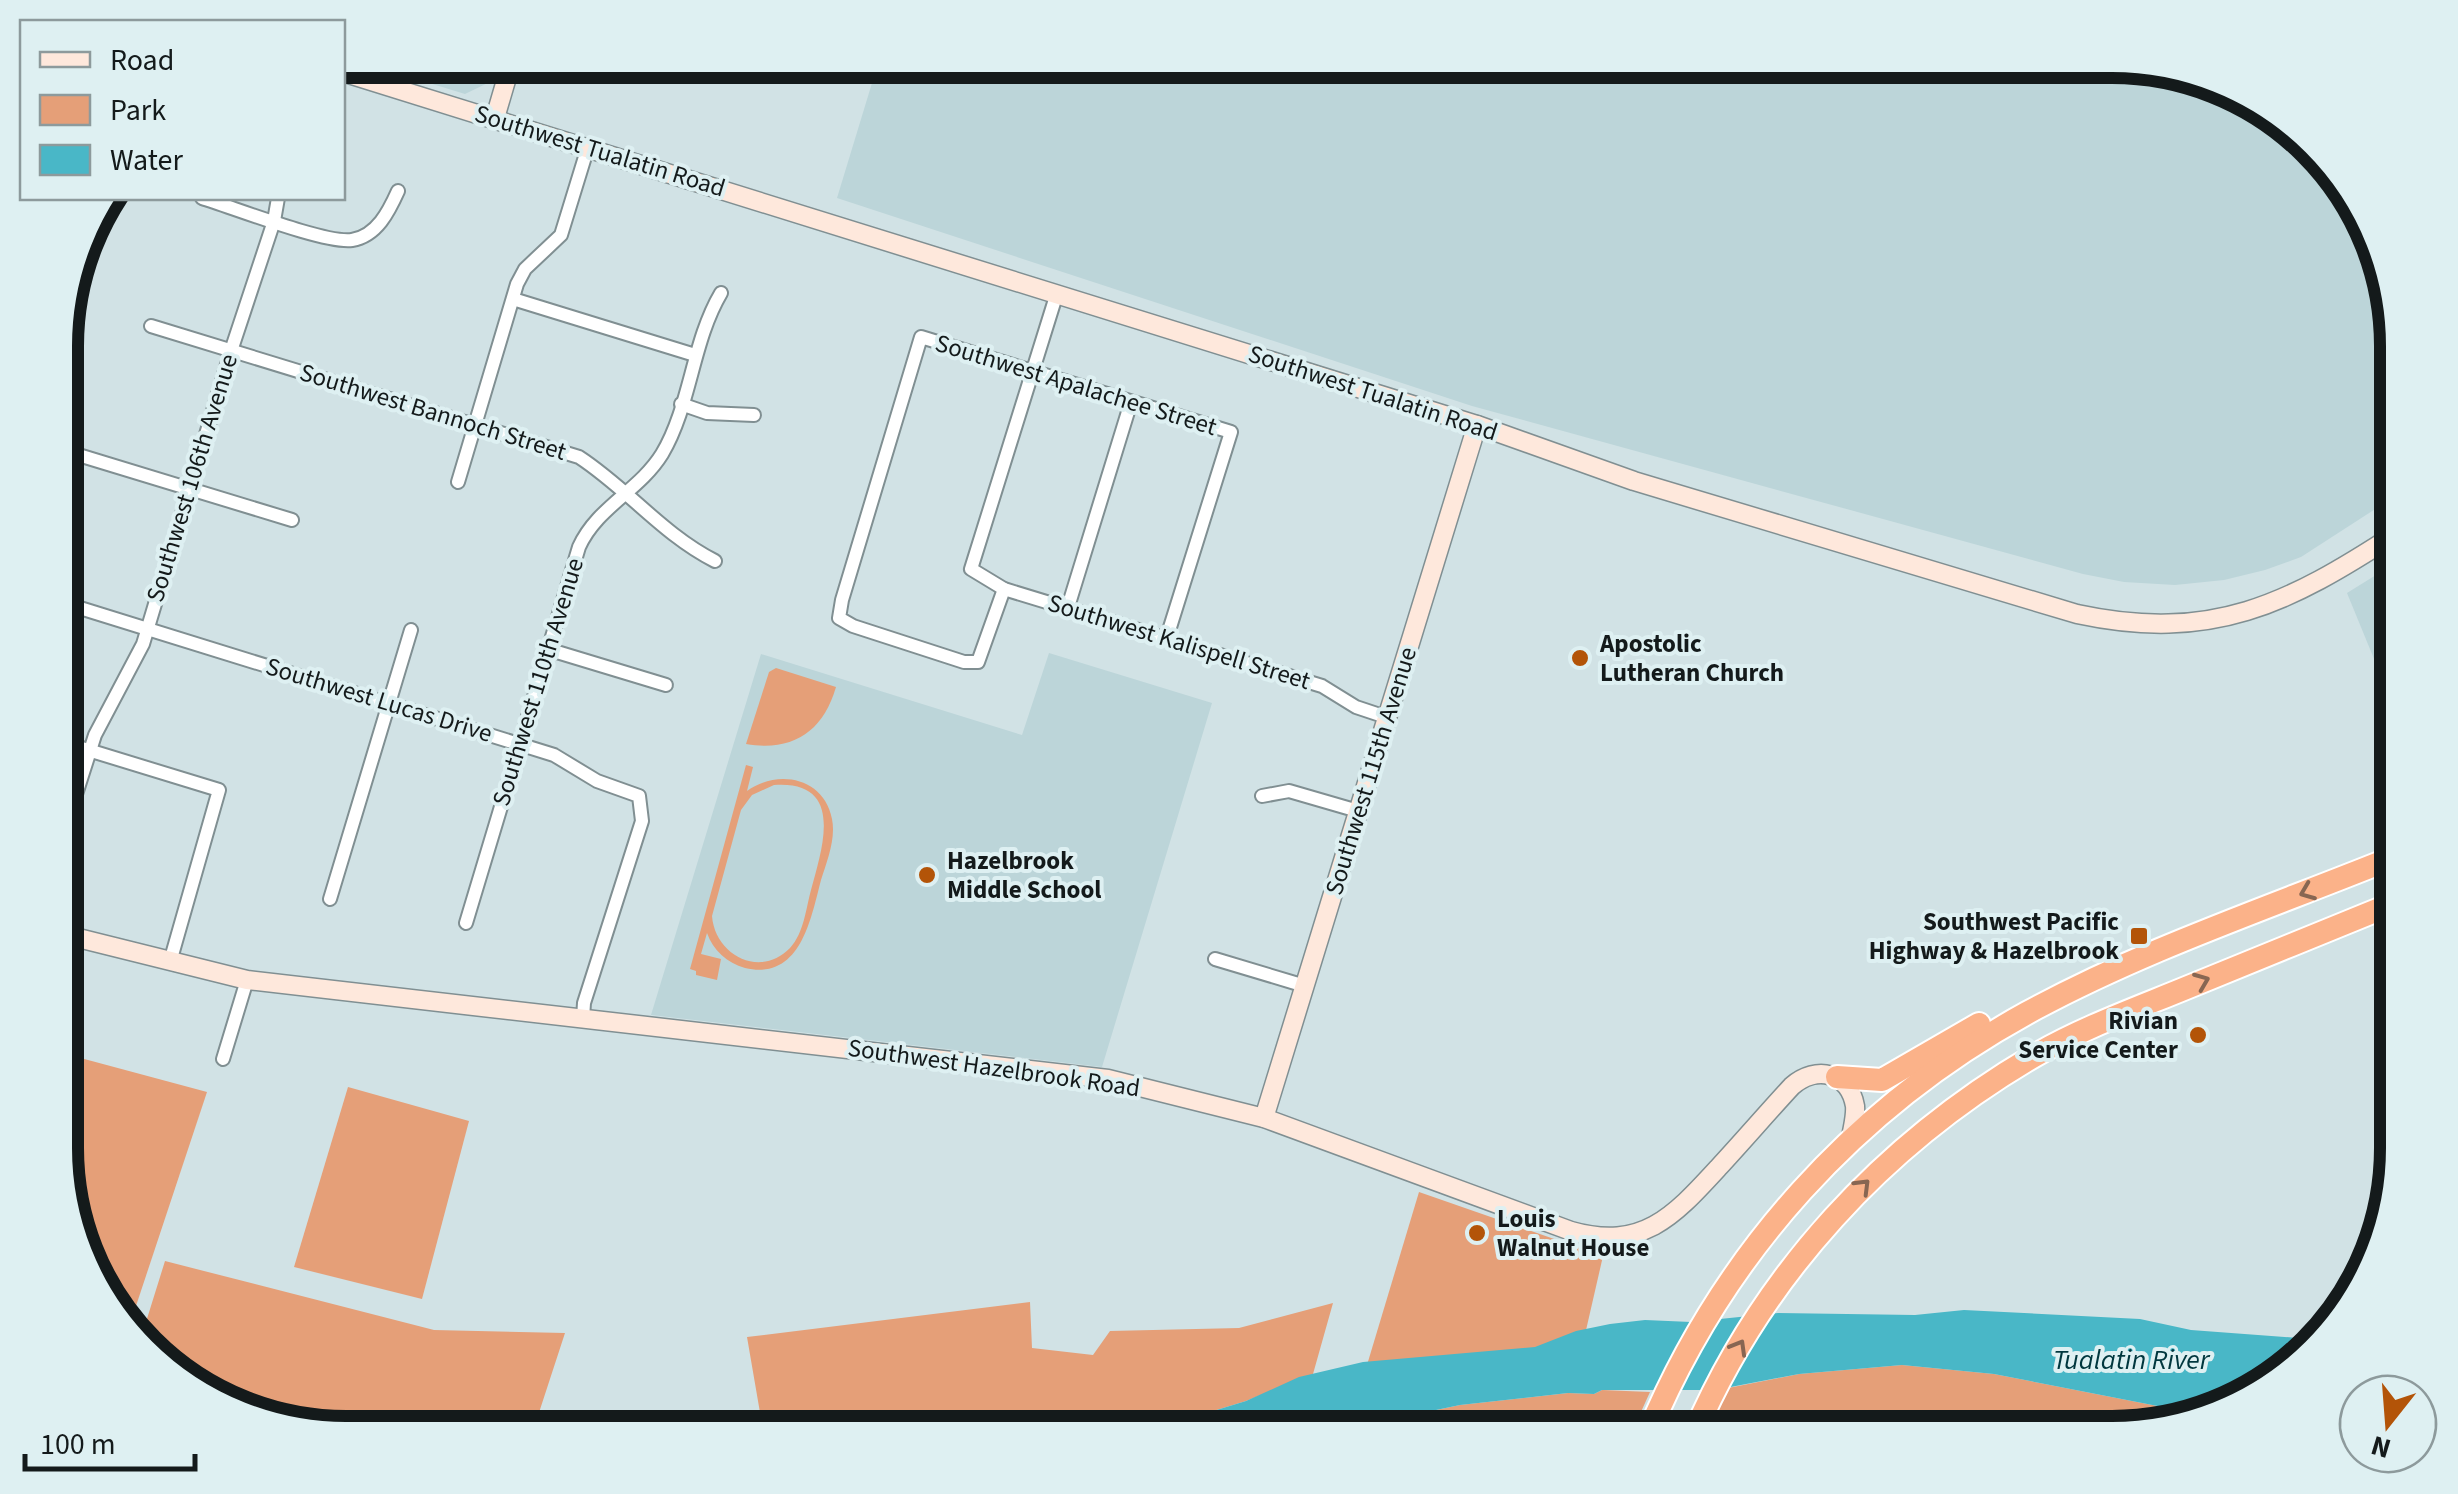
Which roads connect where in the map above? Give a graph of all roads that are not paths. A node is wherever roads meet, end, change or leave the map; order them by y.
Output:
1 (362, 78) edge
2 (506, 78) edge
3 (494, 118) junction
4 (588, 147) junction
5 (398, 191) dead end
6 (209, 200) edge
7 (278, 200) edge
8 (274, 220) junction
9 (721, 293) dead end
10 (1057, 293) junction
11 (513, 299) junction
12 (150, 326) dead end
13 (230, 351) junction
14 (695, 355) junction
15 (1032, 371) junction
16 (1131, 402) junction
17 (681, 404) junction
18 (754, 415) dead end
19 (474, 425) junction
20 (1476, 425) junction
21 (78, 455) edge
22 (458, 482) dead end
23 (188, 490) junction
24 (625, 494) junction
25 (292, 520) dead end
26 (2380, 544) edge
27 (715, 561) dead end
28 (1004, 589) junction
29 (78, 607) edge
30 (1068, 607) junction
31 (146, 628) junction
32 (411, 630) dead end
33 (1167, 638) junction
34 (547, 649) junction
35 (666, 685) dead end
36 (390, 702) junction
37 (1386, 717) junction
38 (518, 744) junction
39 (78, 747) edge
40 (90, 750) junction
41 (78, 788) edge
42 (1262, 796) dead end
43 (1358, 811) junction
44 (2380, 863) edge
45 (330, 900) dead end
46 (2380, 909) edge
47 (466, 923) dead end
48 (78, 938) edge
49 (1215, 958) dead end
50 (170, 962) junction
51 (247, 980) junction
52 (1305, 986) junction
53 (2030, 1011) junction
54 (583, 1018) junction
55 (1966, 1049) junction
56 (223, 1059) dead end
57 (1837, 1077) junction
58 (1972, 1096) junction
59 (1264, 1118) junction
60 (1850, 1139) junction
61 (1657, 1416) edge
62 (1703, 1416) edge

1 - 3 street, Southwest Tualatin Road
2 - 3 street
3 - 4 street, Southwest Tualatin Road
4 - 10 street, Southwest Tualatin Road
4 - 11 street
5 - 8 street
6 - 8 street
7 - 8 street, Southwest 106th Avenue
8 - 13 street, Southwest 106th Avenue
9 - 14 street, Southwest 110th Avenue
10 - 15 street
10 - 20 street, Southwest Tualatin Road
11 - 14 street
11 - 19 street
12 - 13 street, Southwest Bannoch Street
13 - 19 street, Southwest Bannoch Street
13 - 23 street, Southwest 106th Avenue
14 - 17 street, Southwest 110th Avenue
15 - 16 street, Southwest Apalachee Street
15 - 28 street, Southwest Kalispell Street
15 - 28 street, Southwest Apalachee Street
16 - 30 street
16 - 33 street, Southwest Apalachee Street
17 - 18 street
17 - 24 street, Southwest 110th Avenue
19 - 22 street
19 - 24 street, Southwest Bannoch Street
20 - 26 street, Southwest Tualatin Road
20 - 37 street, Southwest 115th Avenue
21 - 23 street
23 - 25 street
23 - 31 street, Southwest 106th Avenue
24 - 27 street, Southwest Bannoch Street
24 - 34 street, Southwest 110th Avenue
28 - 30 street, Southwest Kalispell Street
29 - 31 street, Southwest Lucas Drive
30 - 33 street, Southwest Kalispell Street
31 - 36 street, Southwest Lucas Drive
31 - 40 street, Southwest 106th Avenue
32 - 36 street
33 - 37 street, Southwest Kalispell Street
34 - 35 street
34 - 38 street, Southwest 110th Avenue
36 - 38 street, Southwest Lucas Drive
36 - 45 street
37 - 43 street, Southwest 115th Avenue
38 - 47 street, Southwest 110th Avenue
38 - 54 street, Southwest Lucas Drive
39 - 40 street
40 - 41 street, Southwest 106th Avenue
40 - 50 street
42 - 43 street
43 - 52 street, Southwest 115th Avenue
44 -> 53 highway
58 -> 46 highway
48 - 50 street, Southwest Hazelbrook Road
49 - 52 street
50 - 51 street, Southwest Hazelbrook Road
51 - 54 street, Southwest Hazelbrook Road
51 - 56 street
52 - 59 street, Southwest 115th Avenue
53 - 55 highway
53 - 57 highway
54 - 59 street, Southwest Hazelbrook Road
55 - 58 highway
55 - 60 highway
57 - 59 street, Southwest Hazelbrook Road
57 - 60 street
62 -> 58 highway
60 - 61 highway

